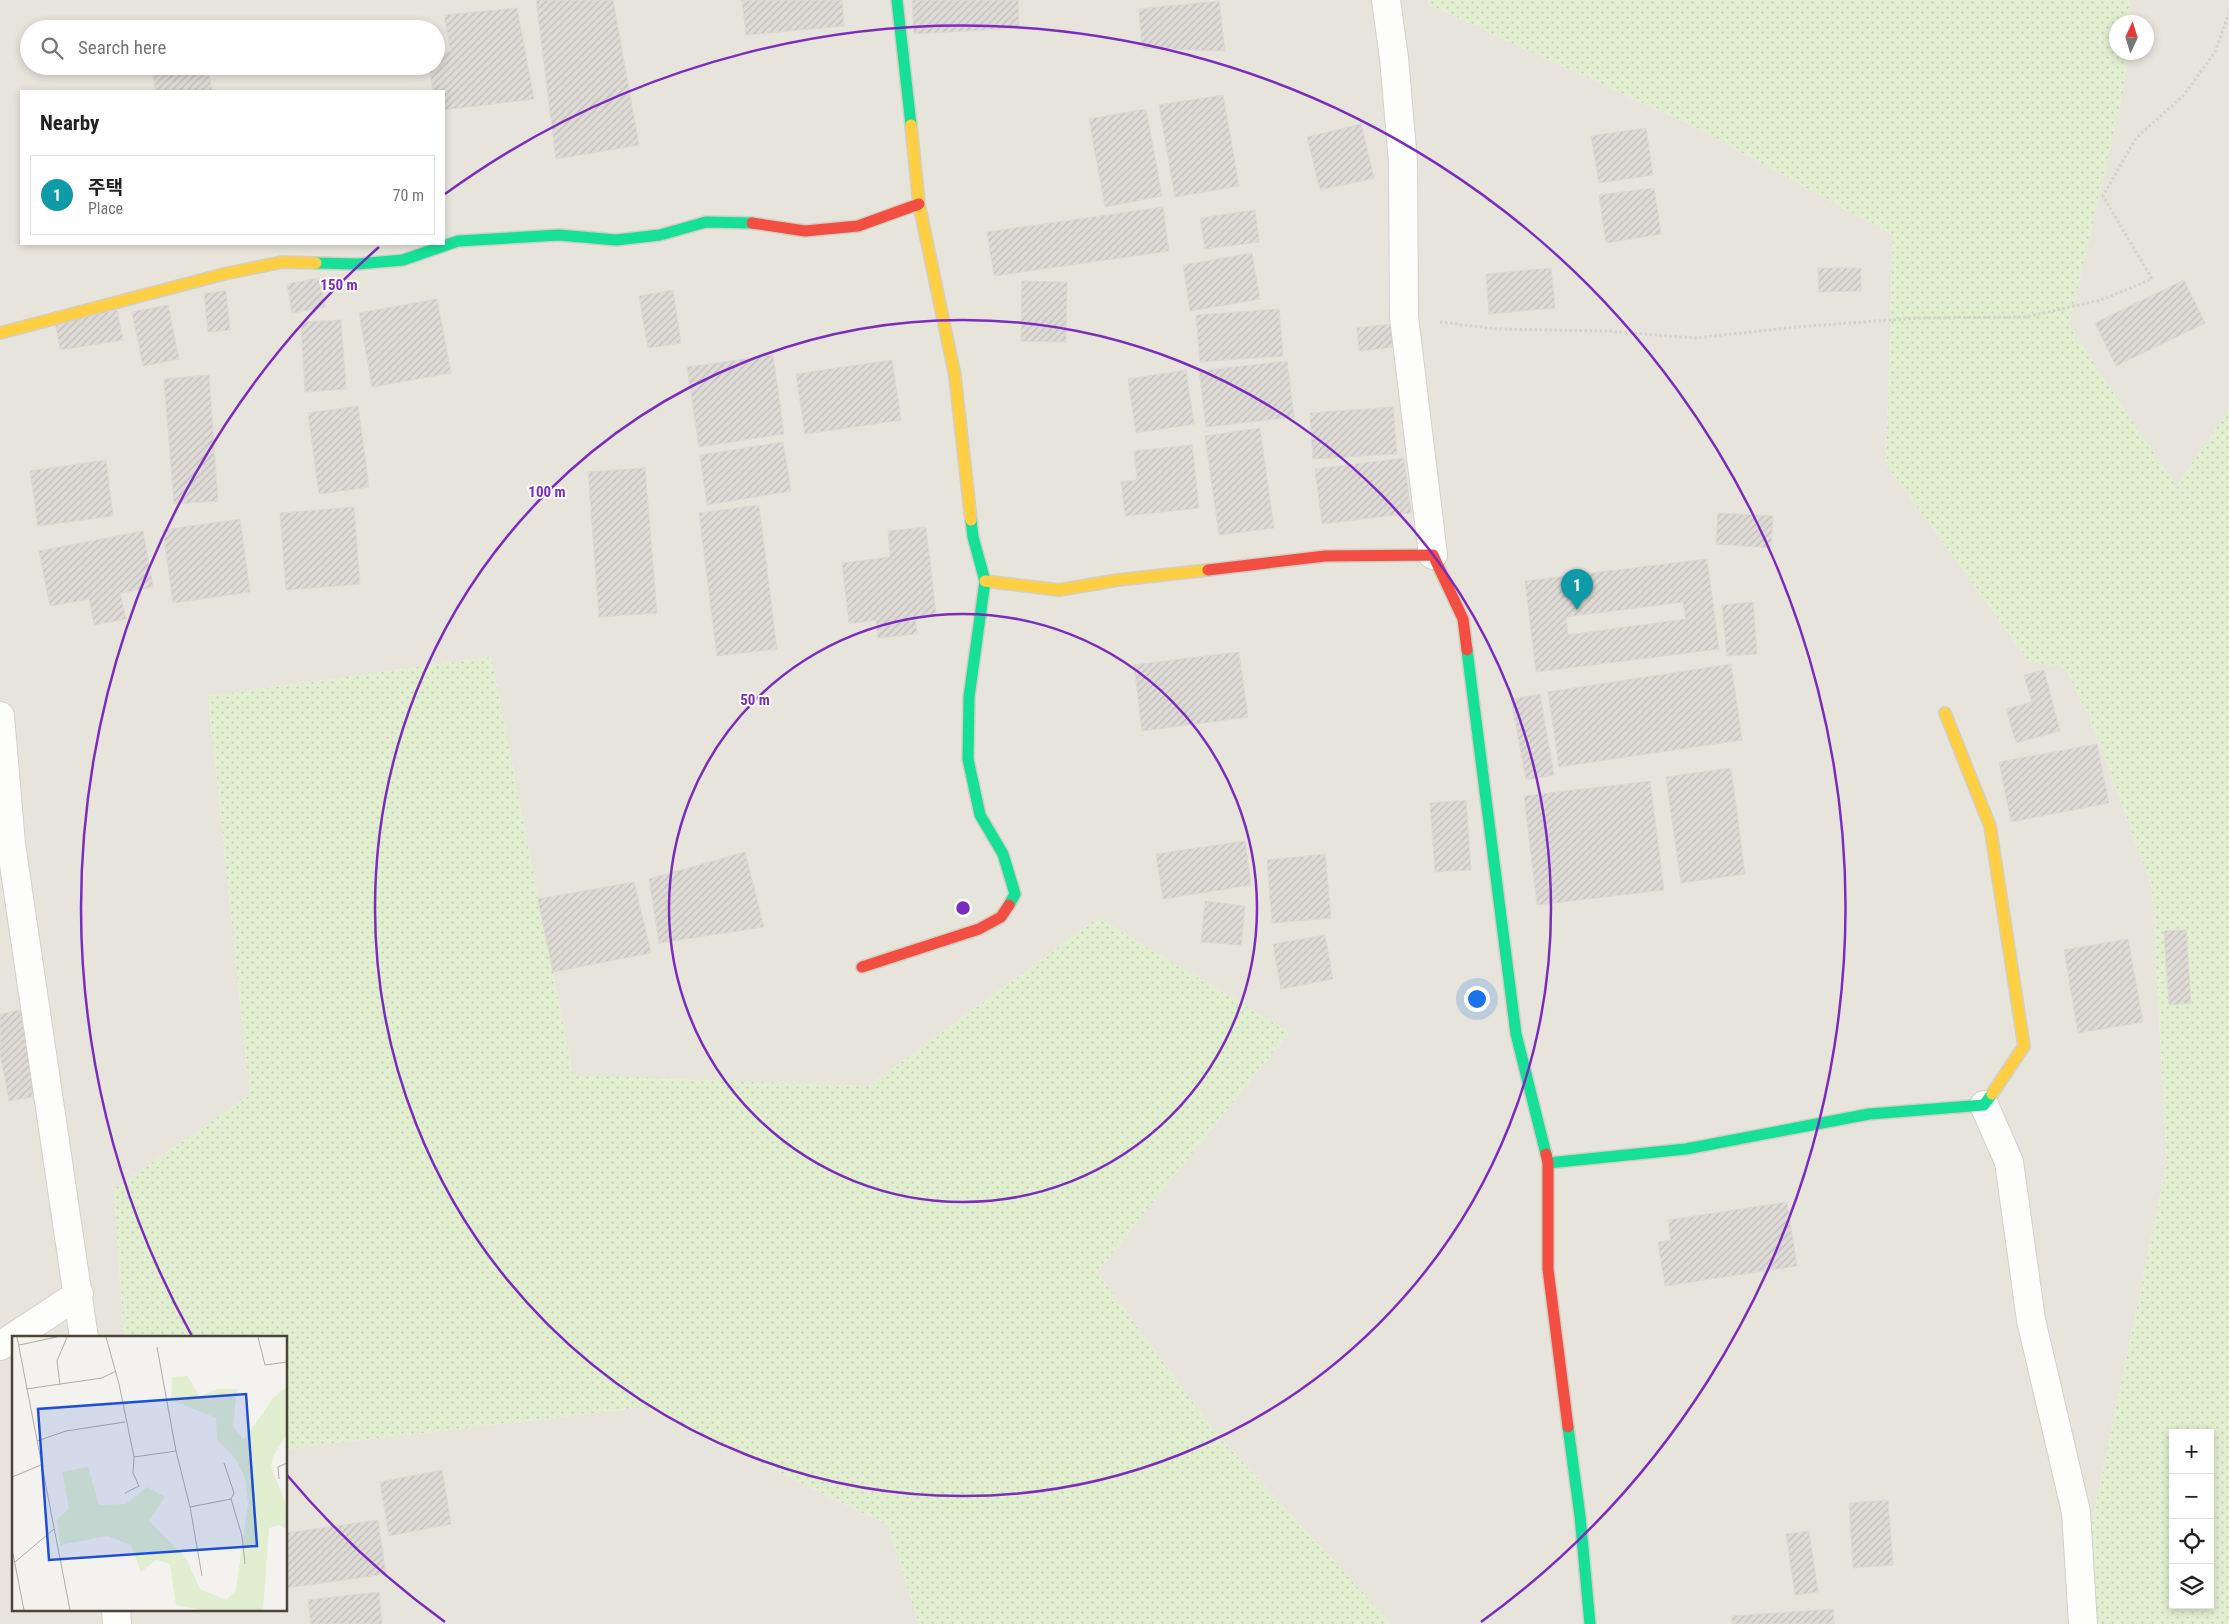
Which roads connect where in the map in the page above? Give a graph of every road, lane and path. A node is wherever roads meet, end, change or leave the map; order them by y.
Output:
1 (897, 0) edge
2 (1386, 0) edge
3 (2229, 13) edge
4 (919, 204) junction
5 (1404, 317) junction
6 (0, 334) edge
7 (1433, 554) junction
8 (985, 581) junction
9 (1946, 713) dead end
10 (0, 716) edge
11 (862, 967) dead end
12 (1984, 1105) junction
13 (1548, 1163) junction
14 (79, 1294) junction
15 (15, 1336) edge
16 (84, 1336) edge
17 (12, 1338) edge
18 (0, 1346) edge
19 (1590, 1624) edge
20 (2083, 1624) edge

1 - 4 street
2 - 5 street
3 - 5 path
4 - 6 street
4 - 8 street
5 - 7 street
7 - 8 street
7 - 13 street
8 - 11 street
9 - 12 street
10 - 14 street
12 - 13 street
12 - 20 street
13 - 19 street
14 - 15 street
14 - 16 street
17 - 18 street

